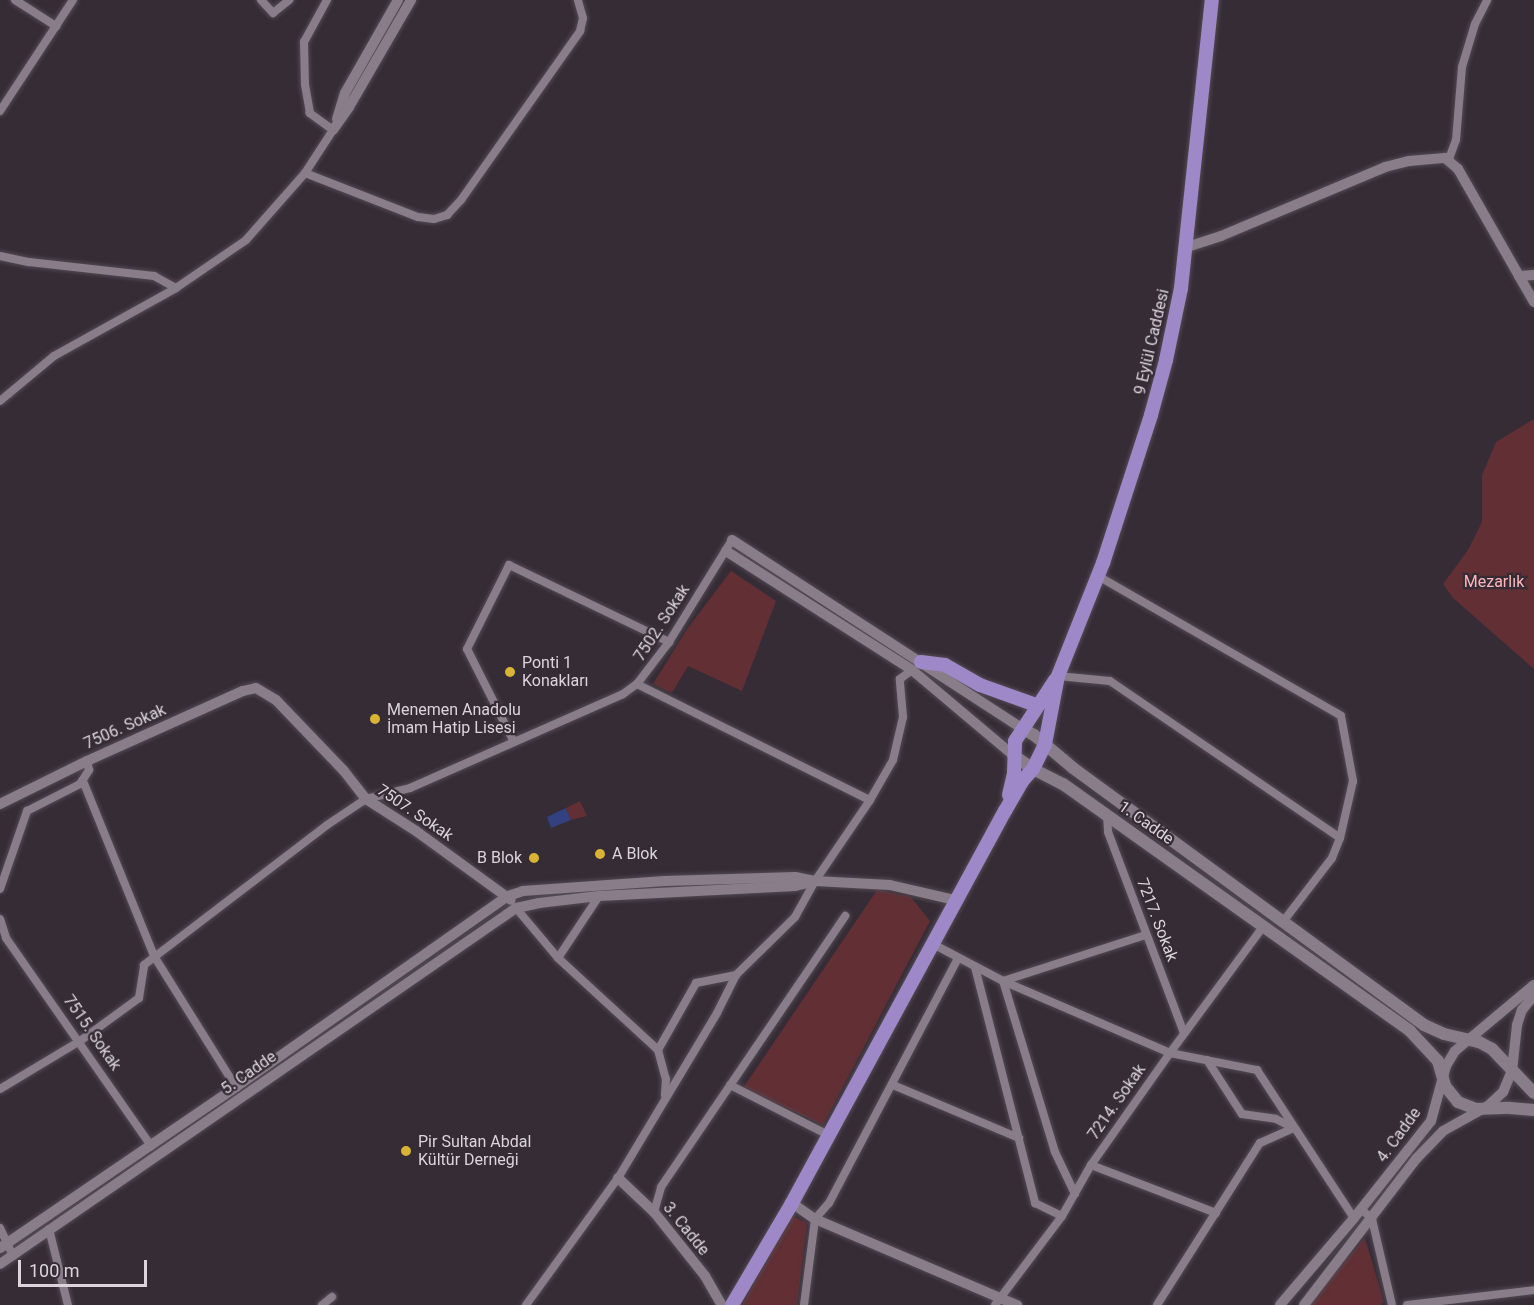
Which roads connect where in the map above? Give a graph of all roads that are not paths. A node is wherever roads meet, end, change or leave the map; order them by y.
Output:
1 (15, 0) edge
2 (73, 0) edge
3 (261, 0) edge
4 (289, 0) edge
5 (327, 0) edge
6 (399, 0) edge
7 (411, 0) edge
8 (578, 0) edge
9 (1212, 0) edge
10 (1486, 0) edge
11 (56, 26) junction
12 (0, 111) edge
13 (333, 130) junction
14 (1449, 159) junction
15 (304, 173) junction
16 (1184, 248) junction
17 (0, 256) edge
18 (1534, 275) edge
19 (1519, 276) junction
20 (176, 288) junction
21 (1534, 302) edge
22 (0, 401) edge
23 (732, 540) joint
24 (726, 551) junction
25 (1098, 576) junction
26 (669, 642) junction
27 (916, 666) junction
28 (1058, 676) junction
29 (637, 684) junction
30 (265, 692) joint
31 (1036, 705) junction
32 (1023, 729) junction
33 (514, 742) junction
34 (1046, 744) junction
35 (1013, 755) junction
36 (87, 761) junction
37 (1033, 769) junction
38 (83, 781) junction
39 (366, 799) junction
40 (870, 800) junction
41 (0, 804) edge
42 (1005, 811) junction
43 (1107, 816) junction
44 (1340, 838) junction
45 (815, 881) junction
46 (0, 889) edge
47 (508, 896) junction
48 (599, 896) junction
49 (955, 900) junction
50 (516, 908) junction
51 (845, 916) dead end
52 (0, 919) edge
53 (1282, 923) junction
54 (1263, 927) junction
55 (1145, 935) junction
56 (3, 941) edge
57 (931, 943) junction
58 (154, 956) junction
59 (558, 958) junction
60 (958, 958) junction
61 (975, 967) junction
62 (736, 975) junction
63 (1003, 981) junction
64 (1534, 985) edge
65 (1534, 996) edge
66 (1184, 1033) junction
67 (1470, 1040) junction
68 (80, 1041) junction
69 (658, 1050) junction
70 (1170, 1053) junction
71 (1207, 1060) junction
72 (1512, 1071) junction
73 (1444, 1077) junction
74 (730, 1085) junction
75 (893, 1085) junction
76 (236, 1087) junction
77 (0, 1089) edge
78 (1534, 1092) edge
79 (665, 1098) junction
80 (1482, 1109) junction
81 (1534, 1110) edge
82 (1293, 1128) junction
83 (828, 1136) junction
84 (1019, 1138) junction
85 (151, 1146) junction
86 (1091, 1165) junction
87 (618, 1178) junction
88 (1075, 1194) junction
89 (792, 1203) junction
90 (654, 1212) junction
91 (1216, 1213) junction
92 (1358, 1214) junction
93 (1062, 1216) junction
94 (815, 1218) junction
95 (1372, 1219) junction
96 (0, 1228) edge
97 (50, 1229) junction
98 (3, 1246) edge
99 (13, 1256) junction
100 (0, 1264) edge
101 (1534, 1290) edge
102 (333, 1297) dead end
103 (998, 1301) edge
104 (68, 1305) edge
105 (322, 1305) edge
106 (526, 1305) edge
107 (722, 1305) edge
108 (732, 1305) edge
109 (804, 1305) edge
110 (1017, 1305) edge
111 (1157, 1305) edge
112 (1280, 1305) edge
113 (1304, 1305) edge
114 (1392, 1305) edge
115 (1407, 1305) edge

1 - 11 street
2 - 11 street
3 - 4 street
5 - 13 street
6 - 13 street
7 - 13 street
8 - 15 street
9 - 16 main road, 9 Eylül Caddesi
10 - 14 street
11 - 12 street
13 - 15 street
14 - 16 street
14 - 19 street
15 - 20 street
16 - 25 main road, 9 Eylül Caddesi
17 - 20 street
18 - 19 street
19 - 21 street
20 - 22 street
23 - 24 street, 7502. Sokak
23 - 27 street, 1. Cadde
24 - 26 street, 7502. Sokak
24 - 27 street, 1. Cadde
25 - 28 main road, 9 Eylül Caddesi
25 - 44 street
26 - 29 street, 7502. Sokak
26 - 33 street
27 - 31 main road
27 - 32 street, 1. Cadde
27 - 35 street, 1. Cadde
27 - 40 street
28 - 31 main road, 9 Eylül Caddesi
28 - 34 main road, 9 Eylül Caddesi
28 - 44 street
29 - 33 street, 7502. Sokak
29 - 40 street
30 - 36 street, 7506. Sokak
30 - 39 street, 7507. Sokak
31 - 32 main road, 9 Eylül Caddesi
32 - 34 main road, 1. Cadde
32 - 35 main road, 9 Eylül Caddesi
33 - 39 street, 7502. Sokak
34 - 37 main road, 9 Eylül Caddesi
34 - 53 main road, 1. Cadde
35 - 37 main road, 1. Cadde
35 - 42 main road, 9 Eylül Caddesi
36 - 38 street
36 - 41 street, 7506. Sokak
37 - 42 main road, 9 Eylül Caddesi
37 - 43 main road, 1. Cadde
38 - 46 street
38 - 58 street
39 - 47 street, 7507. Sokak
39 - 58 street, 7502. Sokak
40 - 45 street
42 - 49 main road, 9 Eylül Caddesi
43 - 54 main road, 1. Cadde
43 - 55 street, 7217. Sokak
44 - 53 street
45 - 47 street
45 - 48 street
45 - 49 street
45 - 62 street
47 - 50 street
47 - 76 street
48 - 50 street
48 - 59 street
49 - 57 main road, 9 Eylül Caddesi
50 - 59 street
50 - 97 street, 5. Cadde
51 - 74 street
52 - 56 street, 7515. Sokak
53 - 67 main road, 1. Cadde
54 - 66 street, 7214. Sokak
54 - 73 main road, 1. Cadde
55 - 63 street
55 - 66 street, 7217. Sokak
56 - 68 street, 7515. Sokak
57 - 60 street
57 - 83 main road, 9 Eylül Caddesi
58 - 68 street
58 - 76 street
59 - 69 street
60 - 61 street
60 - 75 street
61 - 63 street
61 - 84 street
62 - 69 street
62 - 79 street
63 - 70 street
63 - 88 street
64 - 67 street, 4. Cadde
65 - 72 street, 4. Cadde
66 - 70 street, 7214. Sokak
67 - 72 main road, 1. Cadde
67 - 73 street, 4. Cadde
68 - 77 street
68 - 85 street, 7515. Sokak
69 - 79 street
70 - 71 street
70 - 86 street, 7214. Sokak
71 - 82 street
71 - 82 street
72 - 78 main road, 1. Cadde
72 - 80 street, 4. Cadde
73 - 80 main road, 1. Cadde
73 - 92 street, 4. Cadde
74 - 83 street
74 - 90 street
75 - 84 street
75 - 94 street
76 - 85 street
79 - 87 street
80 - 81 main road, 1. Cadde
80 - 95 street, 4. Cadde
82 - 91 street
82 - 92 street
83 - 89 main road, 9 Eylül Caddesi
84 - 93 street
85 - 98 street
86 - 88 street, 7214. Sokak
86 - 91 street
87 - 90 street, 3. Cadde
87 - 106 street
88 - 93 street, 7214. Sokak
89 - 94 street
89 - 108 main road, 9 Eylül Caddesi
90 - 107 street, 3. Cadde
91 - 111 street
92 - 95 street
92 - 112 street, 4. Cadde
93 - 103 street, 7214. Sokak
94 - 103 street
94 - 109 street
95 - 113 street, 4. Cadde
95 - 114 street
96 - 98 street
97 - 99 street, 5. Cadde
97 - 104 street
98 - 99 street
99 - 100 street, 5. Cadde
101 - 115 street
102 - 105 street
103 - 110 street

